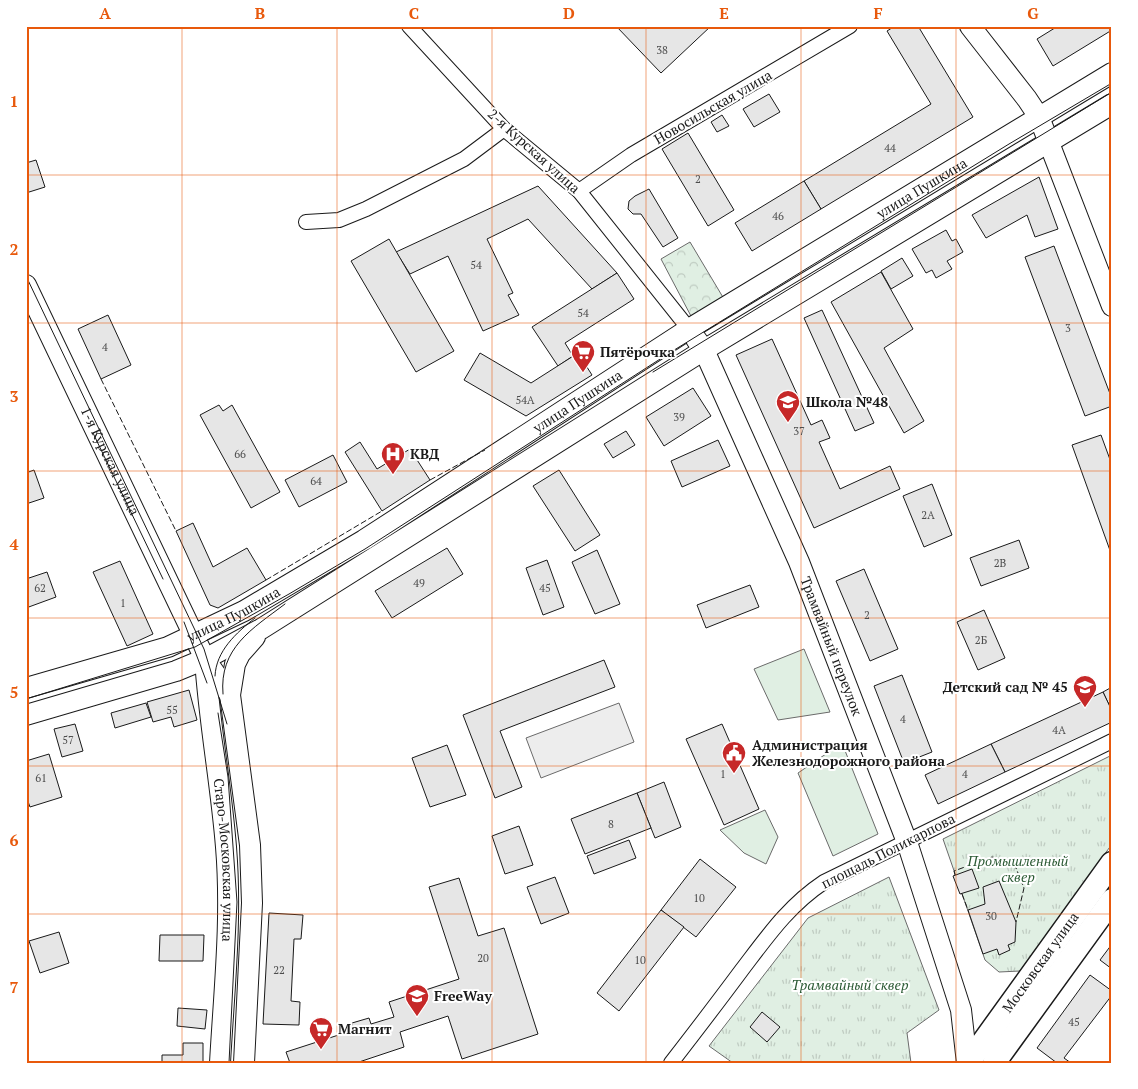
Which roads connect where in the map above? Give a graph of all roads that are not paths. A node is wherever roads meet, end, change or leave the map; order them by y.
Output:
1 (409, 26) edge
2 (850, 26) edge
3 (970, 26) edge
4 (1112, 73) edge
5 (1112, 104) edge
6 (1039, 117) junction
7 (504, 129) junction
8 (1049, 141) junction
9 (579, 191) junction
10 (306, 222) dead end
11 (26, 285) edge
12 (1112, 306) edge
13 (689, 329) junction
14 (704, 350) junction
15 (261, 629) junction
16 (195, 636) junction
17 (205, 659) junction
18 (26, 688) edge
19 (230, 695) junction
20 (26, 714) edge
21 (1112, 741) edge
22 (907, 842) junction
23 (1112, 863) edge
24 (1112, 900) edge
25 (220, 1063) edge
26 (244, 1063) edge
27 (671, 1063) edge
28 (967, 1063) edge
29 (994, 1063) edge

1 - 7 street, 2-я Курская улица
2 - 9 street, Новосильская улица
3 - 6 main road
4 - 6 main road, улица Пушкина
5 - 8 main road, улица Пушкина
6 - 8 main road
6 - 13 main road, улица Пушкина
7 - 9 street, 2-я Курская улица
7 - 10 street
8 - 12 main road
8 - 14 main road, улица Пушкина
9 - 13 street, 2-я Курская улица
11 - 16 main road, 1-я Курская улица
13 - 14 main road, Трамвайный переулок
13 - 16 main road, улица Пушкина
14 - 15 main road, улица Пушкина
14 - 22 main road, Трамвайный переулок
15 - 17 main road, улица Пушкина
15 - 19 main road
16 - 17 main road, 1-я Курская улица
16 - 18 main road, улица Пушкина
17 - 19 main road
17 - 20 main road, улица Пушкина
17 - 25 main road, Старо-Московская улица
19 - 26 main road
21 - 22 street, площадь Поликарпова
22 - 27 street, площадь Поликарпова
22 - 28 main road, Трамвайный переулок
23 - 28 main road, Московская улица
24 - 29 main road, Московская улица

